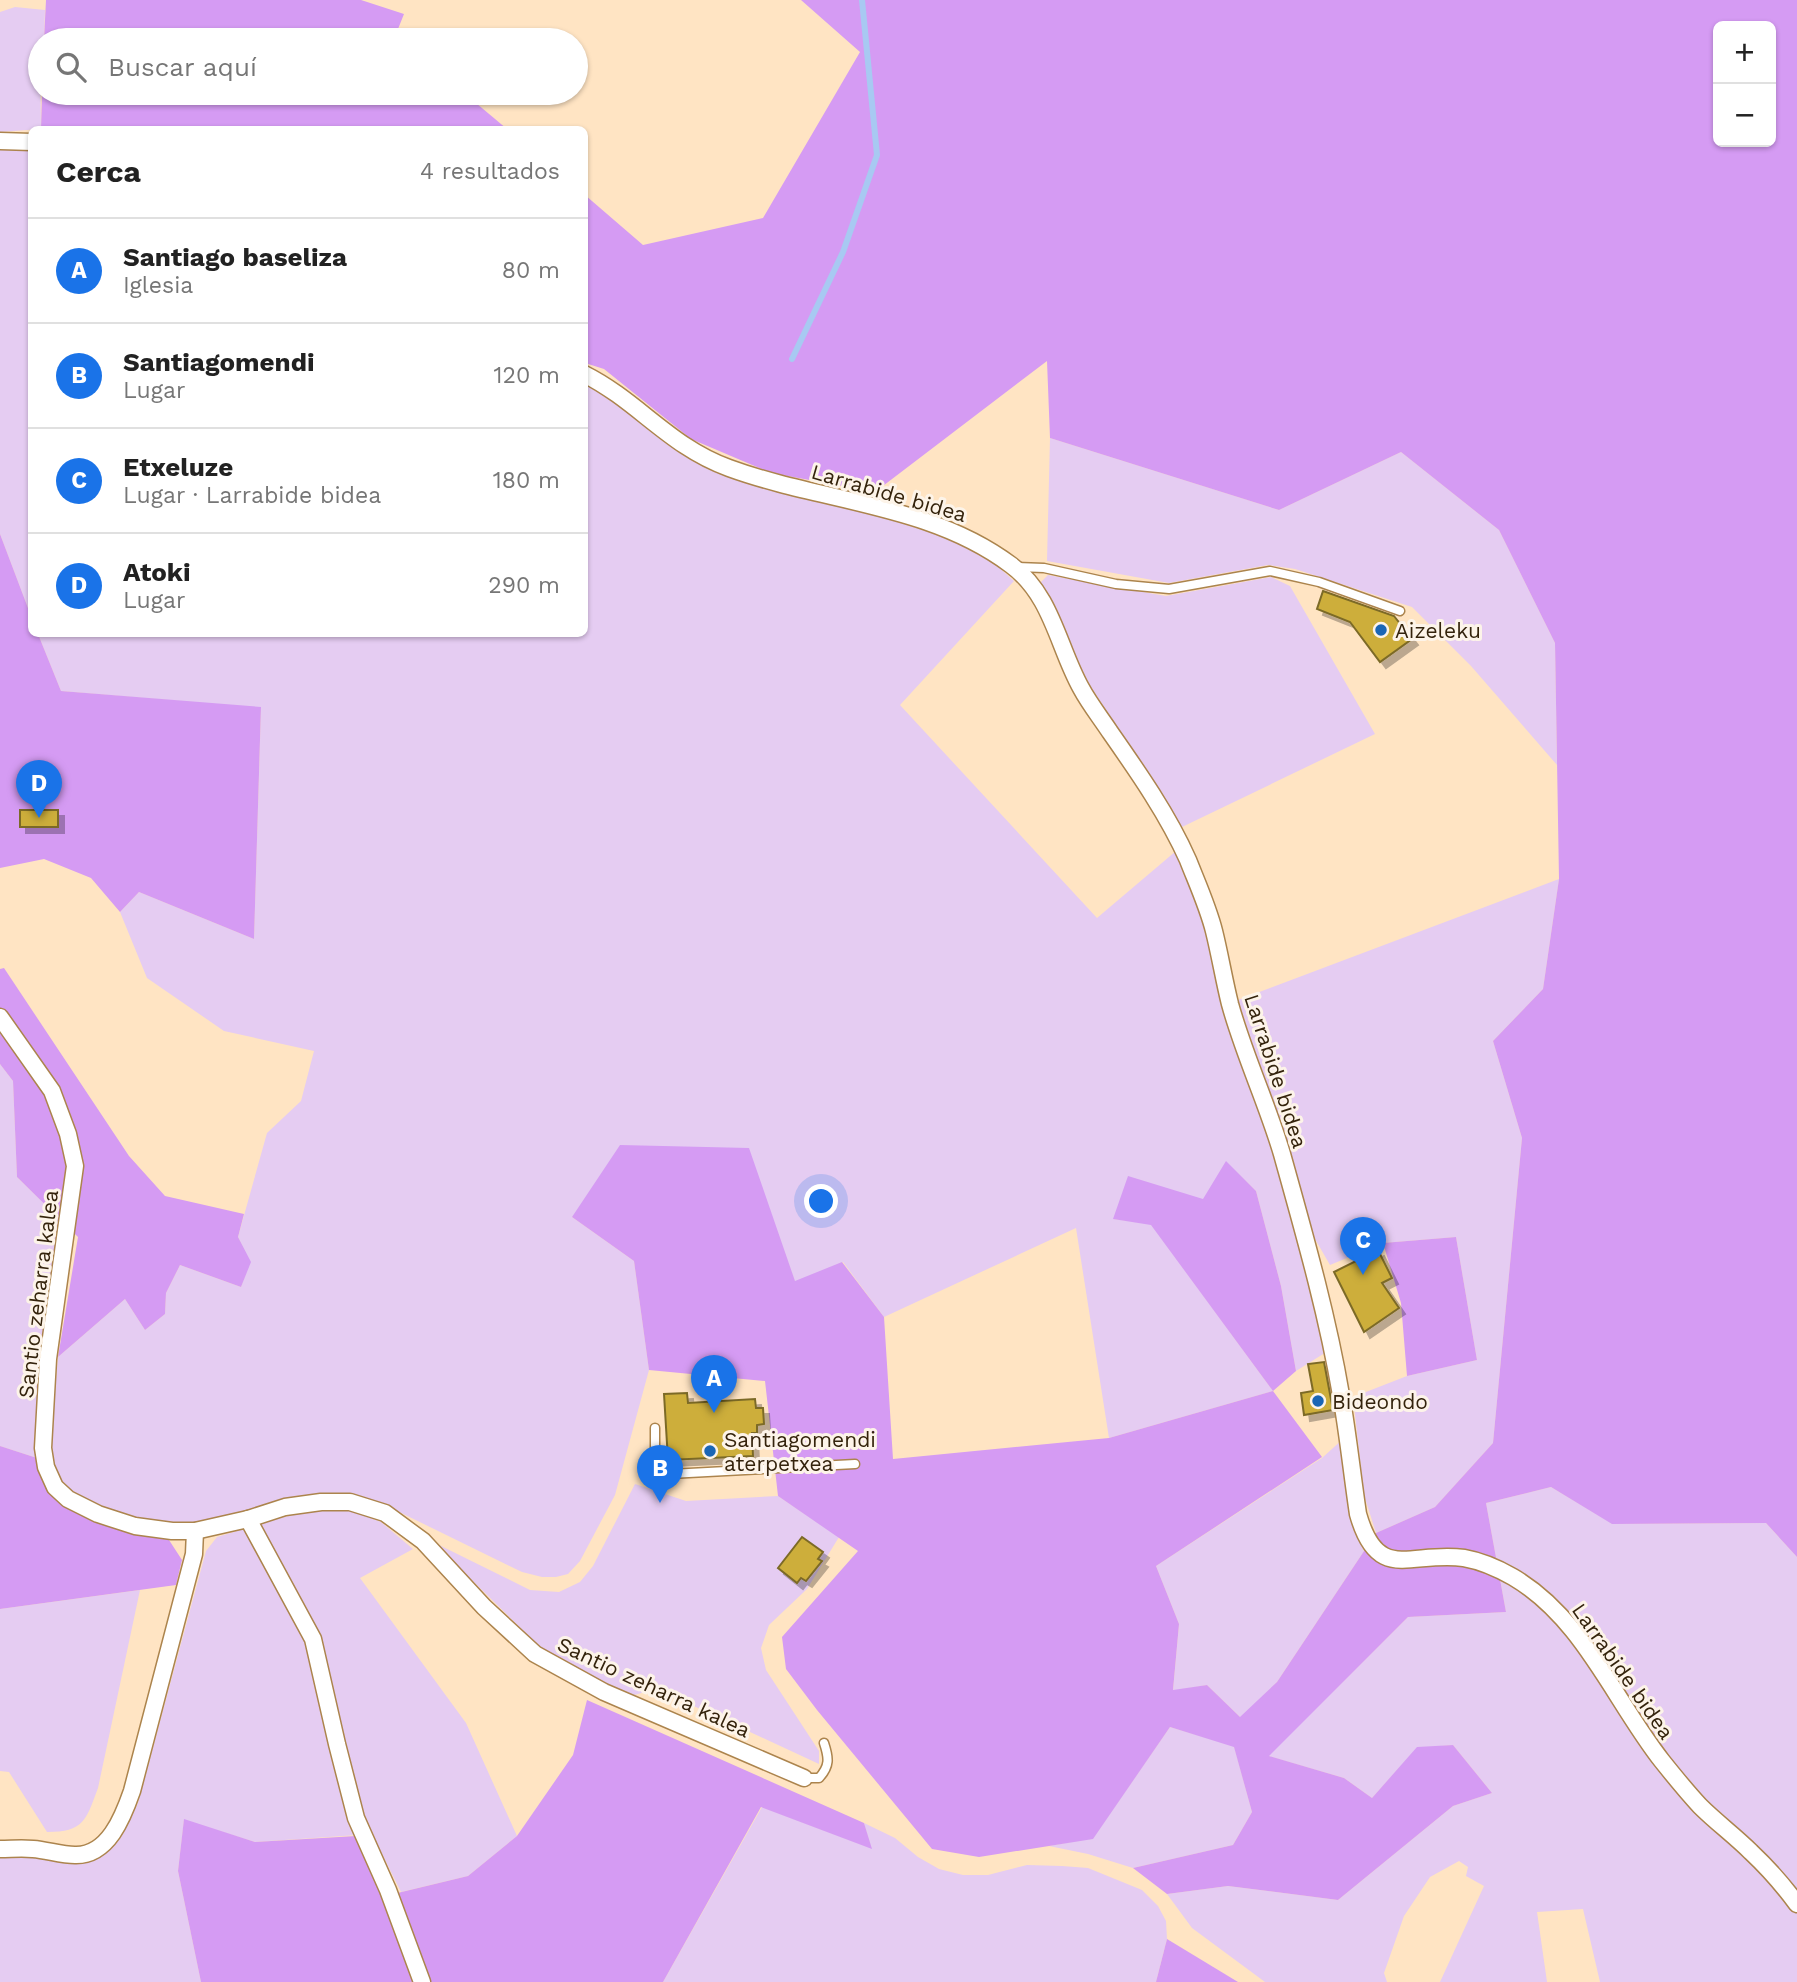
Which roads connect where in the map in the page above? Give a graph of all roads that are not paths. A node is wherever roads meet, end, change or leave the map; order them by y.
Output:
1 (0, 141) edge
2 (28, 142) edge
3 (588, 376) edge
4 (1014, 567) junction
5 (1400, 611) dead end
6 (0, 1017) edge
7 (655, 1428) dead end
8 (855, 1464) dead end
9 (248, 1519) junction
10 (195, 1531) junction
11 (824, 1743) dead end
12 (804, 1778) joint
13 (0, 1849) edge
14 (1784, 1886) junction
15 (1797, 1897) edge
16 (1797, 1904) edge
17 (422, 1982) edge

1 - 2 street
3 - 4 street, Larrabide bidea
4 - 5 lane
4 - 14 street, Larrabide bidea
6 - 10 street, Santio zeharra kalea
7 - 8 lane
9 - 10 street, Santio zeharra kalea
9 - 12 street, Santio zeharra kalea
9 - 17 street
10 - 13 street
11 - 12 lane
14 - 15 street, Larrabide bidea
14 - 16 street, Larrabide bidea

